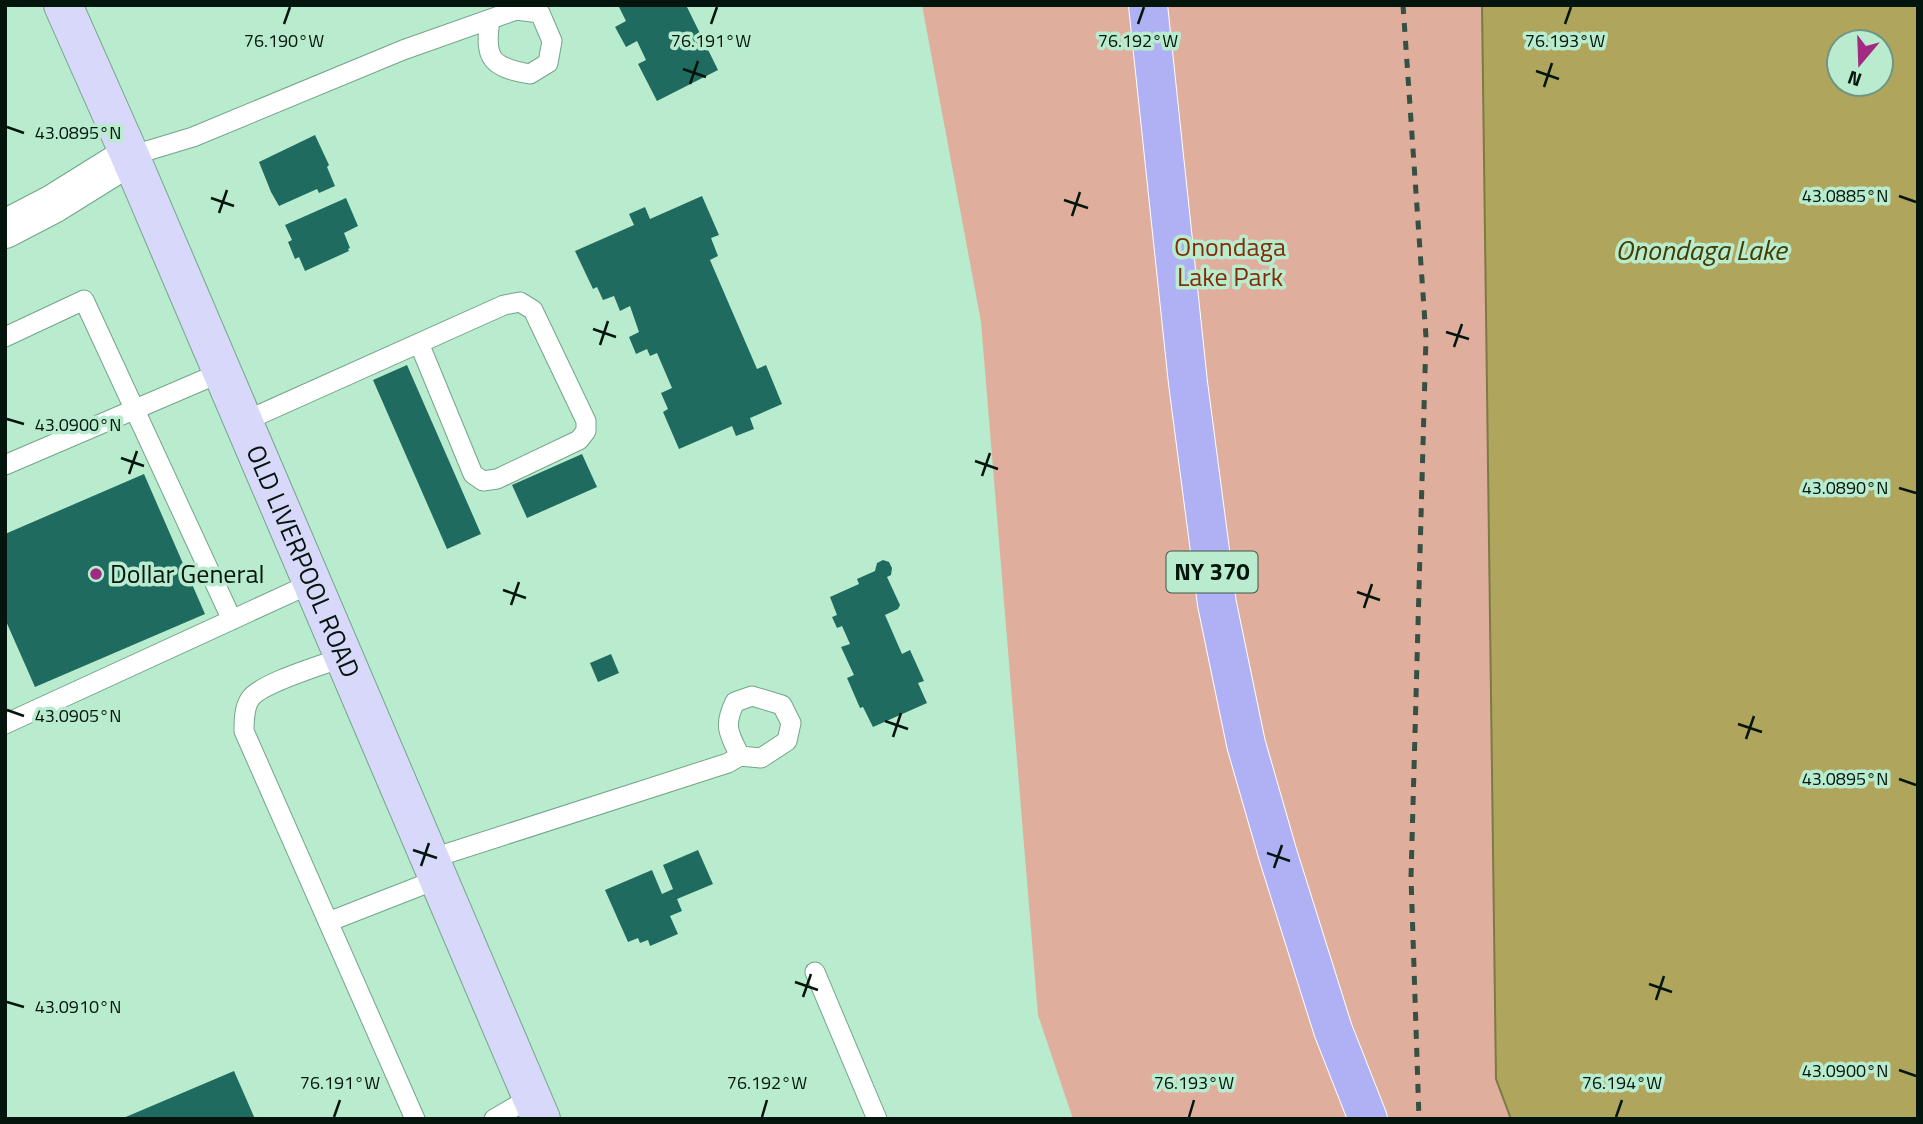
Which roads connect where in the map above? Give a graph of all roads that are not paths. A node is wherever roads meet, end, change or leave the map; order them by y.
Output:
1 (63, 5) edge
2 (1148, 5) edge
3 (490, 20) dead end
4 (130, 156) junction
5 (5, 229) edge
6 (5, 337) edge
7 (419, 343) junction
8 (222, 372) junction
9 (135, 409) junction
10 (243, 422) junction
11 (5, 465) edge
12 (312, 583) junction
13 (232, 620) junction
14 (344, 657) junction
15 (5, 724) edge
16 (740, 756) dead end
17 (434, 869) junction
18 (328, 922) junction
19 (815, 972) dead end
20 (536, 1108) edge
21 (415, 1119) edge
22 (494, 1119) edge
23 (877, 1119) edge
24 (1367, 1119) edge

1 - 4 main road, OLD LIVERPOOL ROAD
2 - 24 main road, NY 370
3 - 4 lane
4 - 5 street
4 - 8 main road, OLD LIVERPOOL ROAD
6 - 9 lane
7 - 7 lane
7 - 10 lane
8 - 9 lane
8 - 10 main road, OLD LIVERPOOL ROAD
9 - 11 lane
9 - 13 lane
10 - 12 main road, OLD LIVERPOOL ROAD
12 - 13 lane
12 - 14 main road, OLD LIVERPOOL ROAD
13 - 15 lane
14 - 17 main road, OLD LIVERPOOL ROAD
14 - 18 lane
16 - 17 lane
17 - 18 lane
17 - 20 main road, OLD LIVERPOOL ROAD
18 - 21 lane
19 - 23 lane
20 - 22 lane

